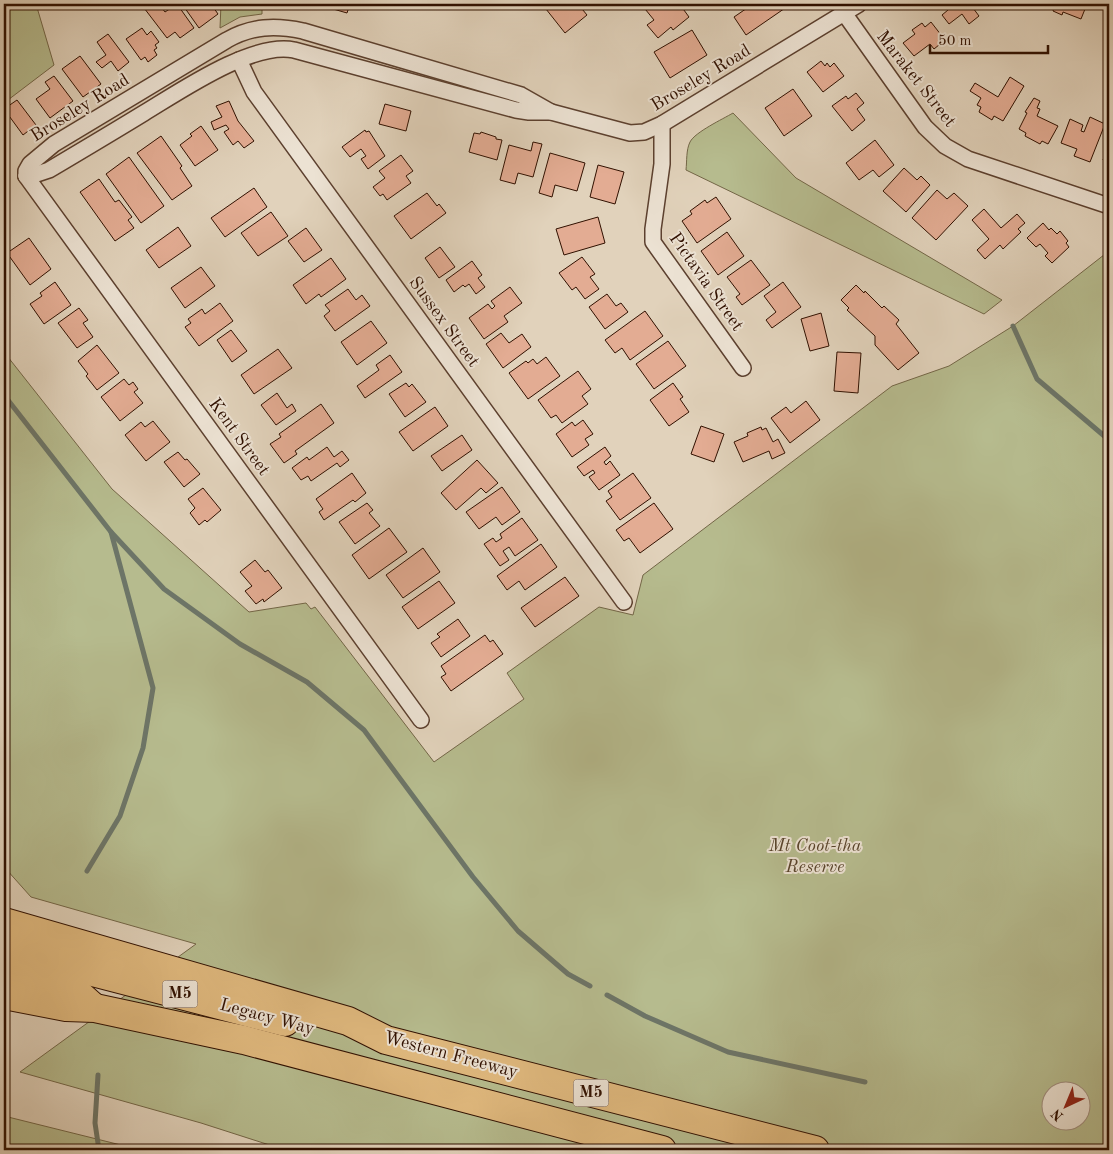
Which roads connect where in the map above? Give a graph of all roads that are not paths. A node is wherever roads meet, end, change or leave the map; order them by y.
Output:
1 (850, 7) edge
2 (239, 60) junction
3 (551, 112) junction
4 (662, 124) junction
5 (26, 176) junction
6 (1109, 206) edge
7 (742, 368) dead end
8 (624, 602) dead end
9 (421, 720) dead end
10 (4, 922) edge
11 (4, 949) edge
12 (4, 971) edge
13 (4, 995) edge
14 (95, 1008) junction
15 (386, 1040) junction
16 (662, 1150) edge
17 (815, 1150) edge

1 - 4 street, Broseley Road
1 - 6 street, Maraket Street
2 - 3 street, Broseley Road
2 - 5 street, Broseley Road
2 - 8 street, Sussex Street
3 - 4 street, Broseley Road
3 - 5 street, Broseley Road
4 - 7 street, Pictavia Street
5 - 9 street, Kent Street
10 - 15 highway, Western Freeway / M5
11 - 15 highway, Legacy Way / M5
12 - 14 highway, M5
13 - 14 highway, M5
14 - 16 highway, M5
15 - 17 highway, Western Freeway / M5

